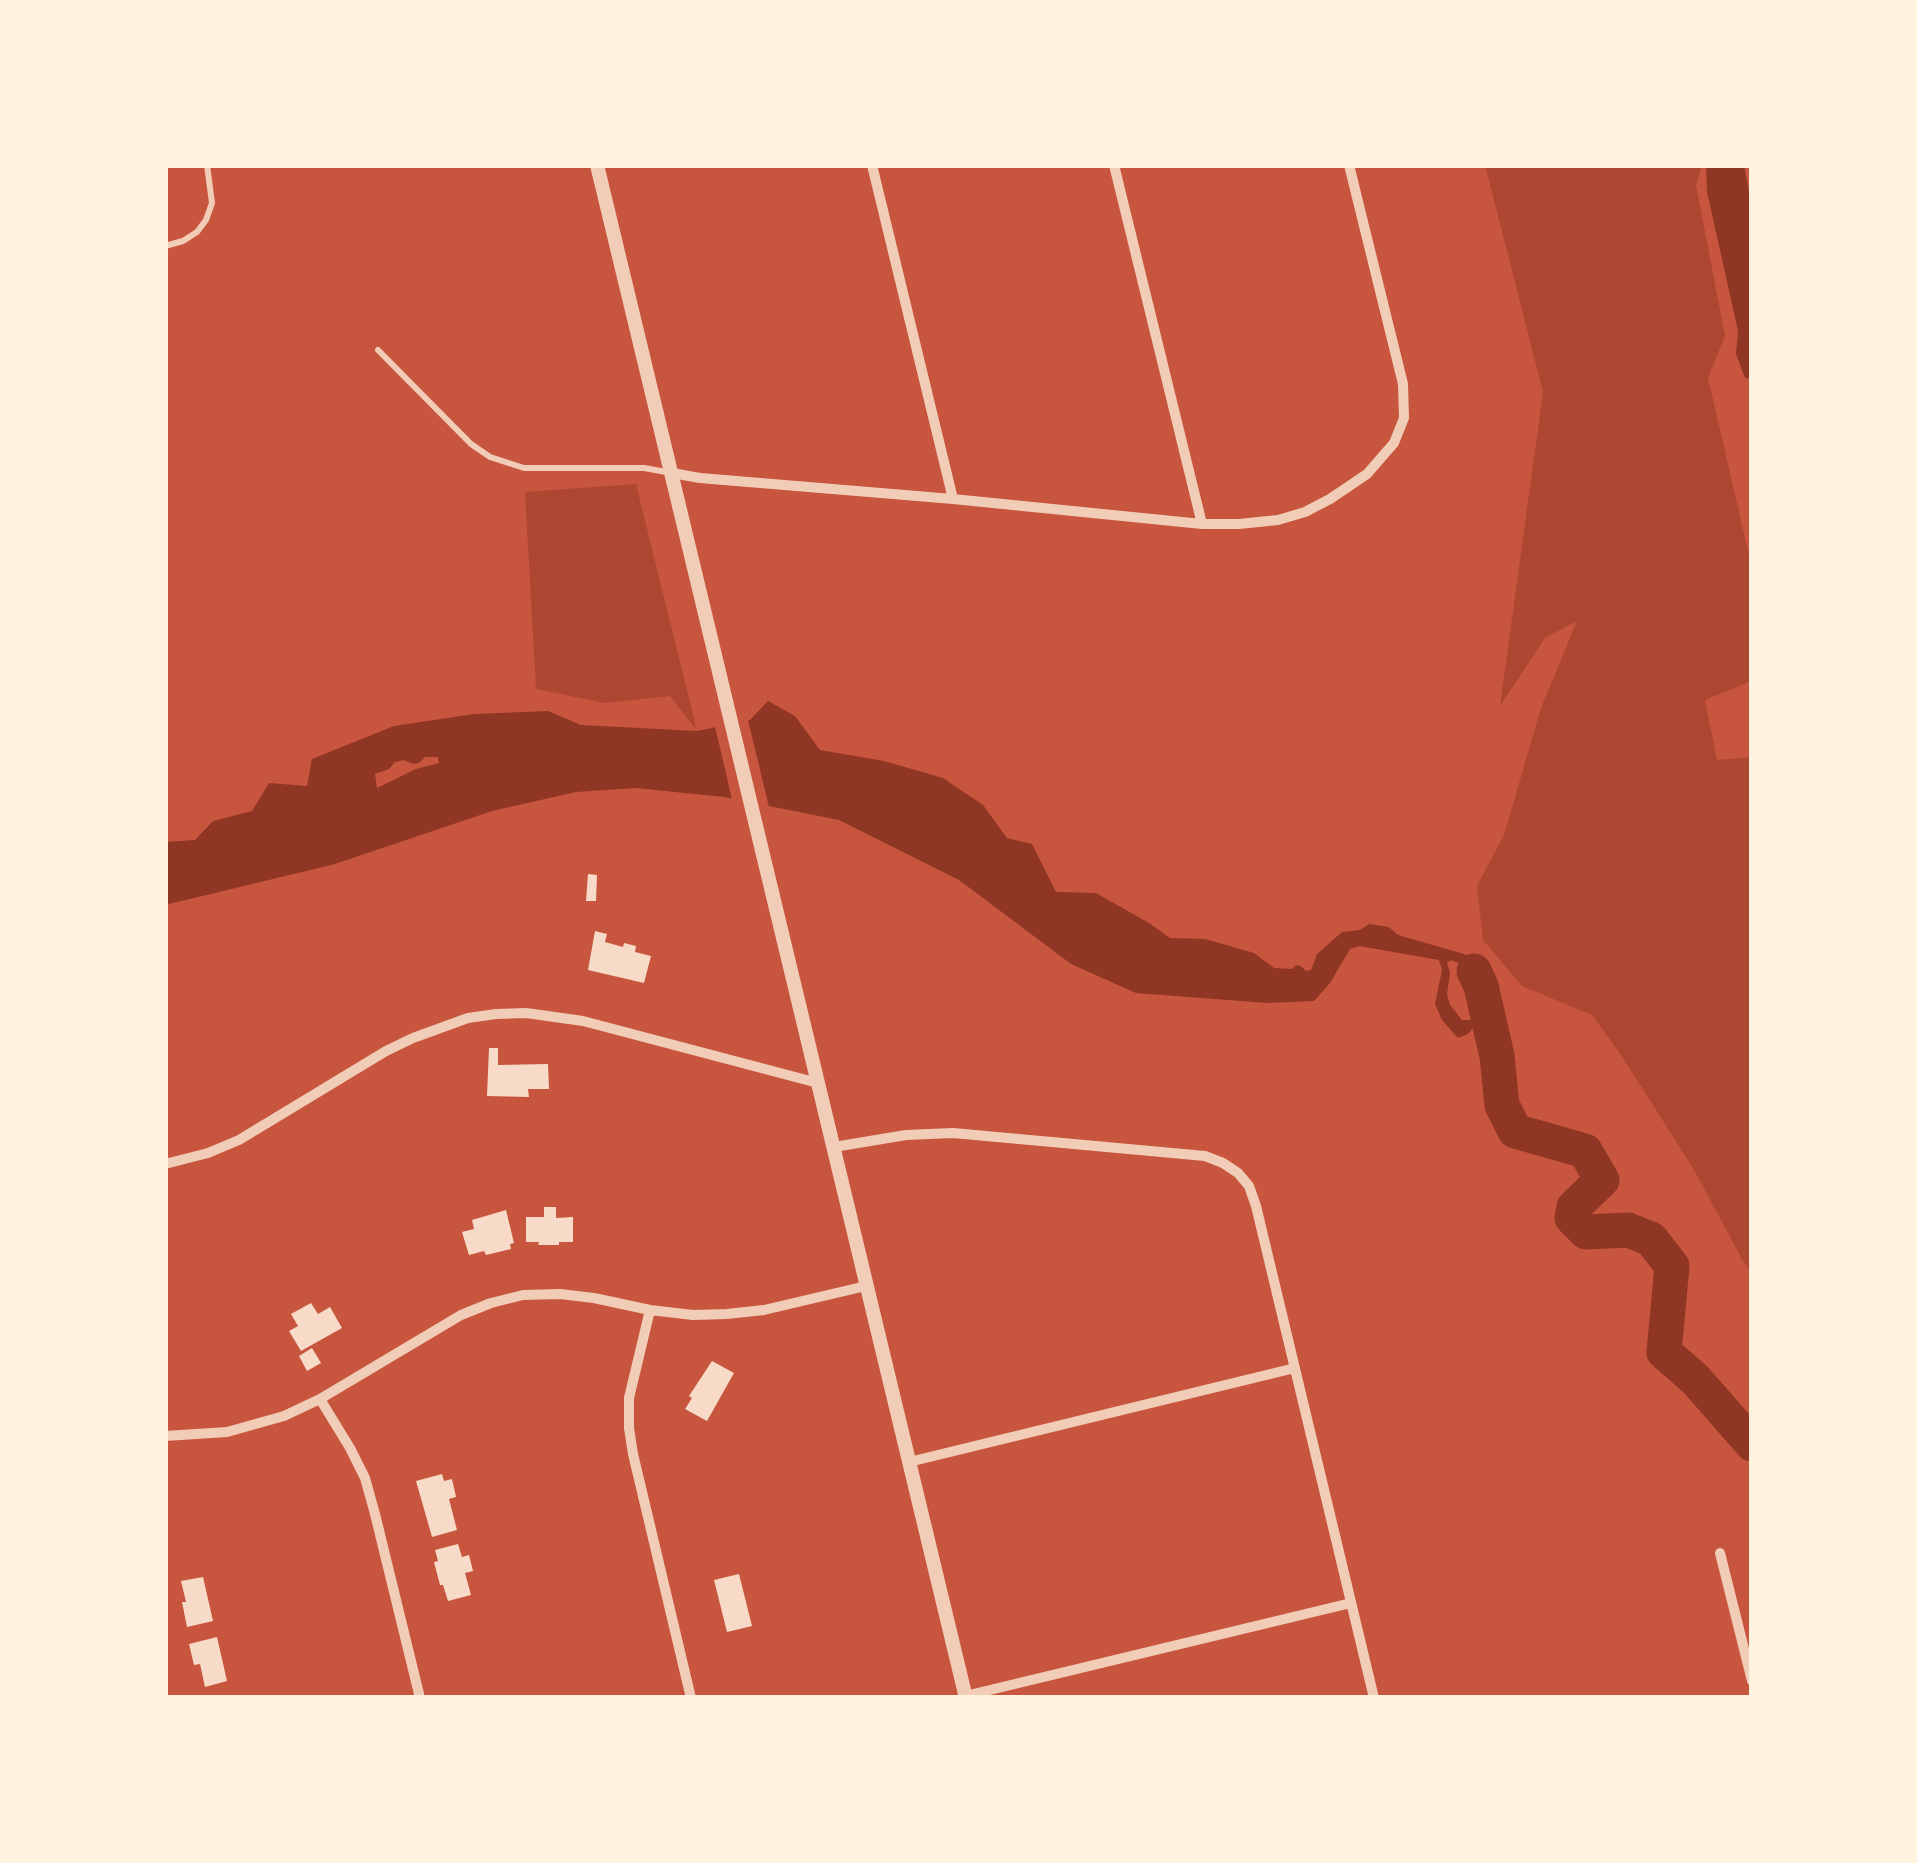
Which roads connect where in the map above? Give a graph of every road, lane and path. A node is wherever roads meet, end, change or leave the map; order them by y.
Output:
1 (208, 165) edge
2 (598, 165) edge
3 (872, 165) edge
4 (1114, 165) edge
5 (1349, 165) edge
6 (165, 246) edge
7 (378, 350) dead end
8 (672, 473) junction
9 (953, 499) junction
10 (1202, 524) junction
11 (818, 1083) junction
12 (834, 1148) junction
13 (165, 1164) edge
14 (866, 1286) junction
15 (650, 1310) junction
16 (1295, 1368) junction
17 (320, 1399) junction
18 (165, 1436) edge
19 (909, 1462) junction
20 (1720, 1553) dead end
21 (1351, 1604) junction
22 (1752, 1682) edge
23 (966, 1697) edge
24 (420, 1698) edge
25 (691, 1698) edge
26 (1374, 1698) edge

1 - 6 lane
2 - 8 street
3 - 9 street
4 - 10 street
5 - 10 street
7 - 8 lane
8 - 9 street
8 - 11 street
9 - 10 street
11 - 12 street
11 - 13 street
12 - 14 street
12 - 16 street
14 - 15 street
14 - 19 street
15 - 17 street
15 - 25 street
16 - 19 street
16 - 21 street
17 - 18 street
17 - 24 street
19 - 23 street
20 - 22 street
21 - 23 street
21 - 26 street

